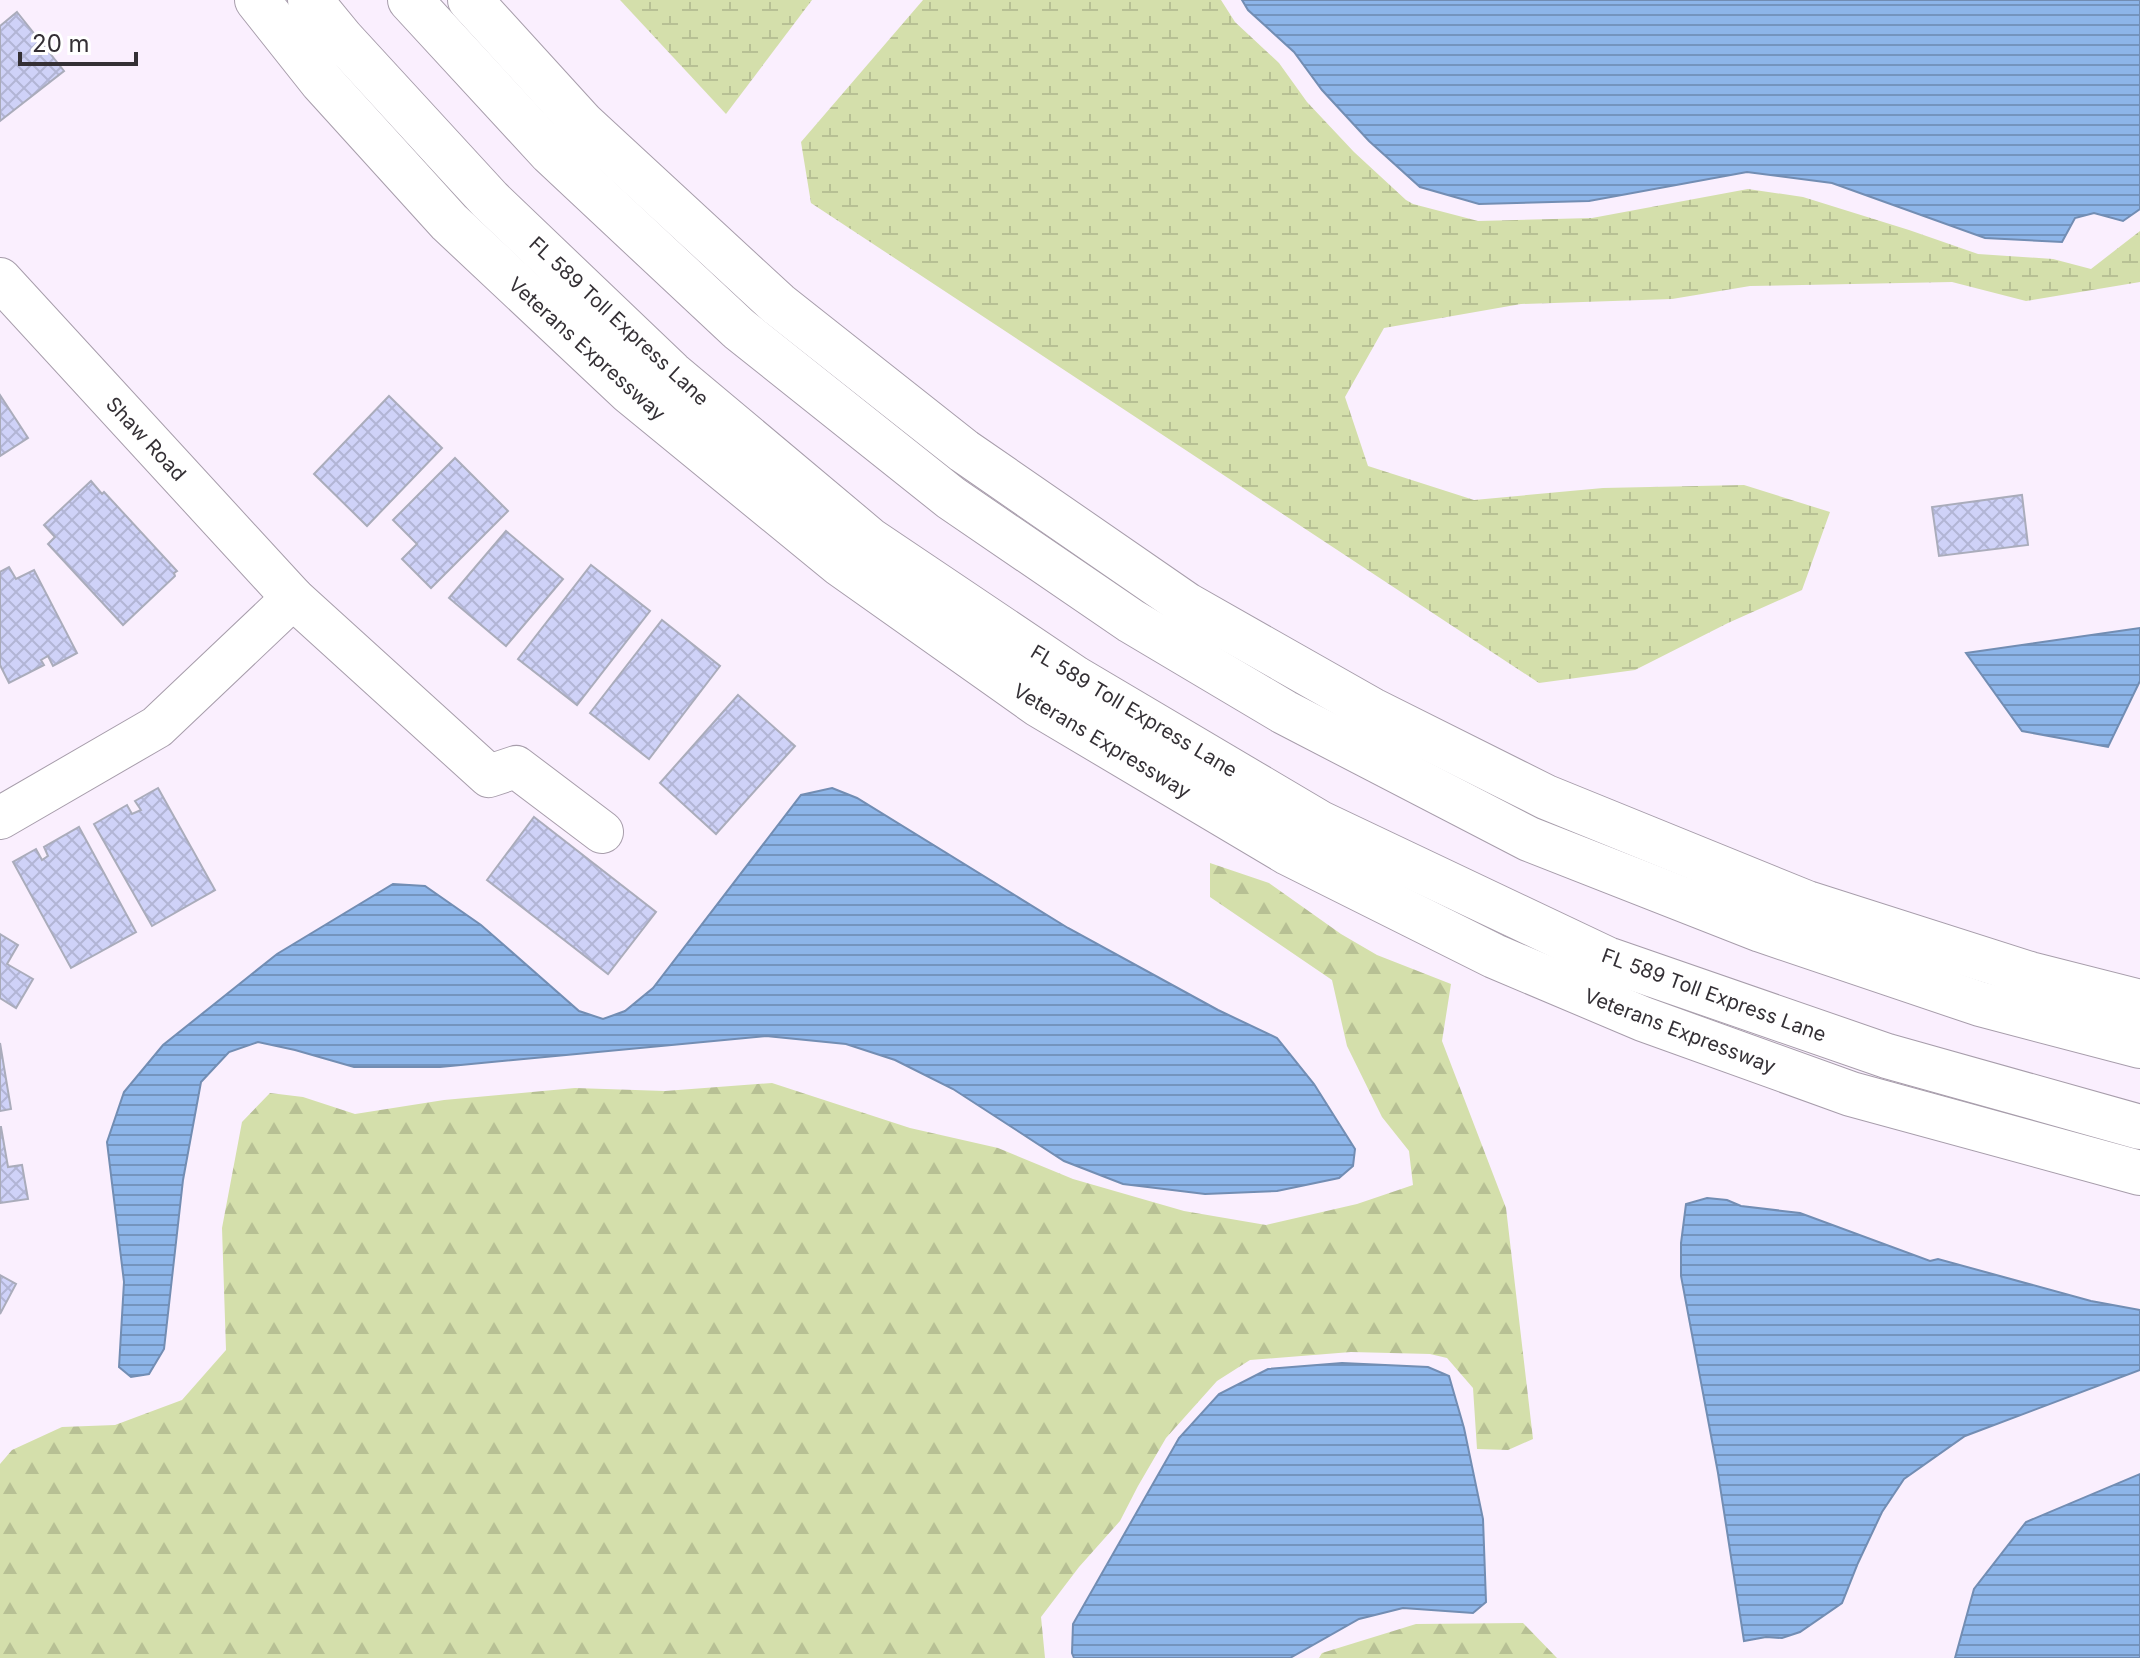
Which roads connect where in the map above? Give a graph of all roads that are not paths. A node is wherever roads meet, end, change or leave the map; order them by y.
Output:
1 (257, 0) edge
2 (310, 0) edge
3 (410, 0) edge
4 (470, 0) edge
5 (0, 279) edge
6 (293, 598) junction
7 (0, 818) edge
8 (602, 832) dead end
9 (2140, 1002) edge
10 (2140, 1046) edge
11 (2140, 1127) edge
12 (2140, 1173) edge

1 - 12 highway, Veterans Expressway
2 - 11 highway, FL 589 Toll Express Lane
3 - 10 highway
4 - 9 highway
5 - 6 street, Shaw Road
6 - 7 street
6 - 8 street, Shaw Road

